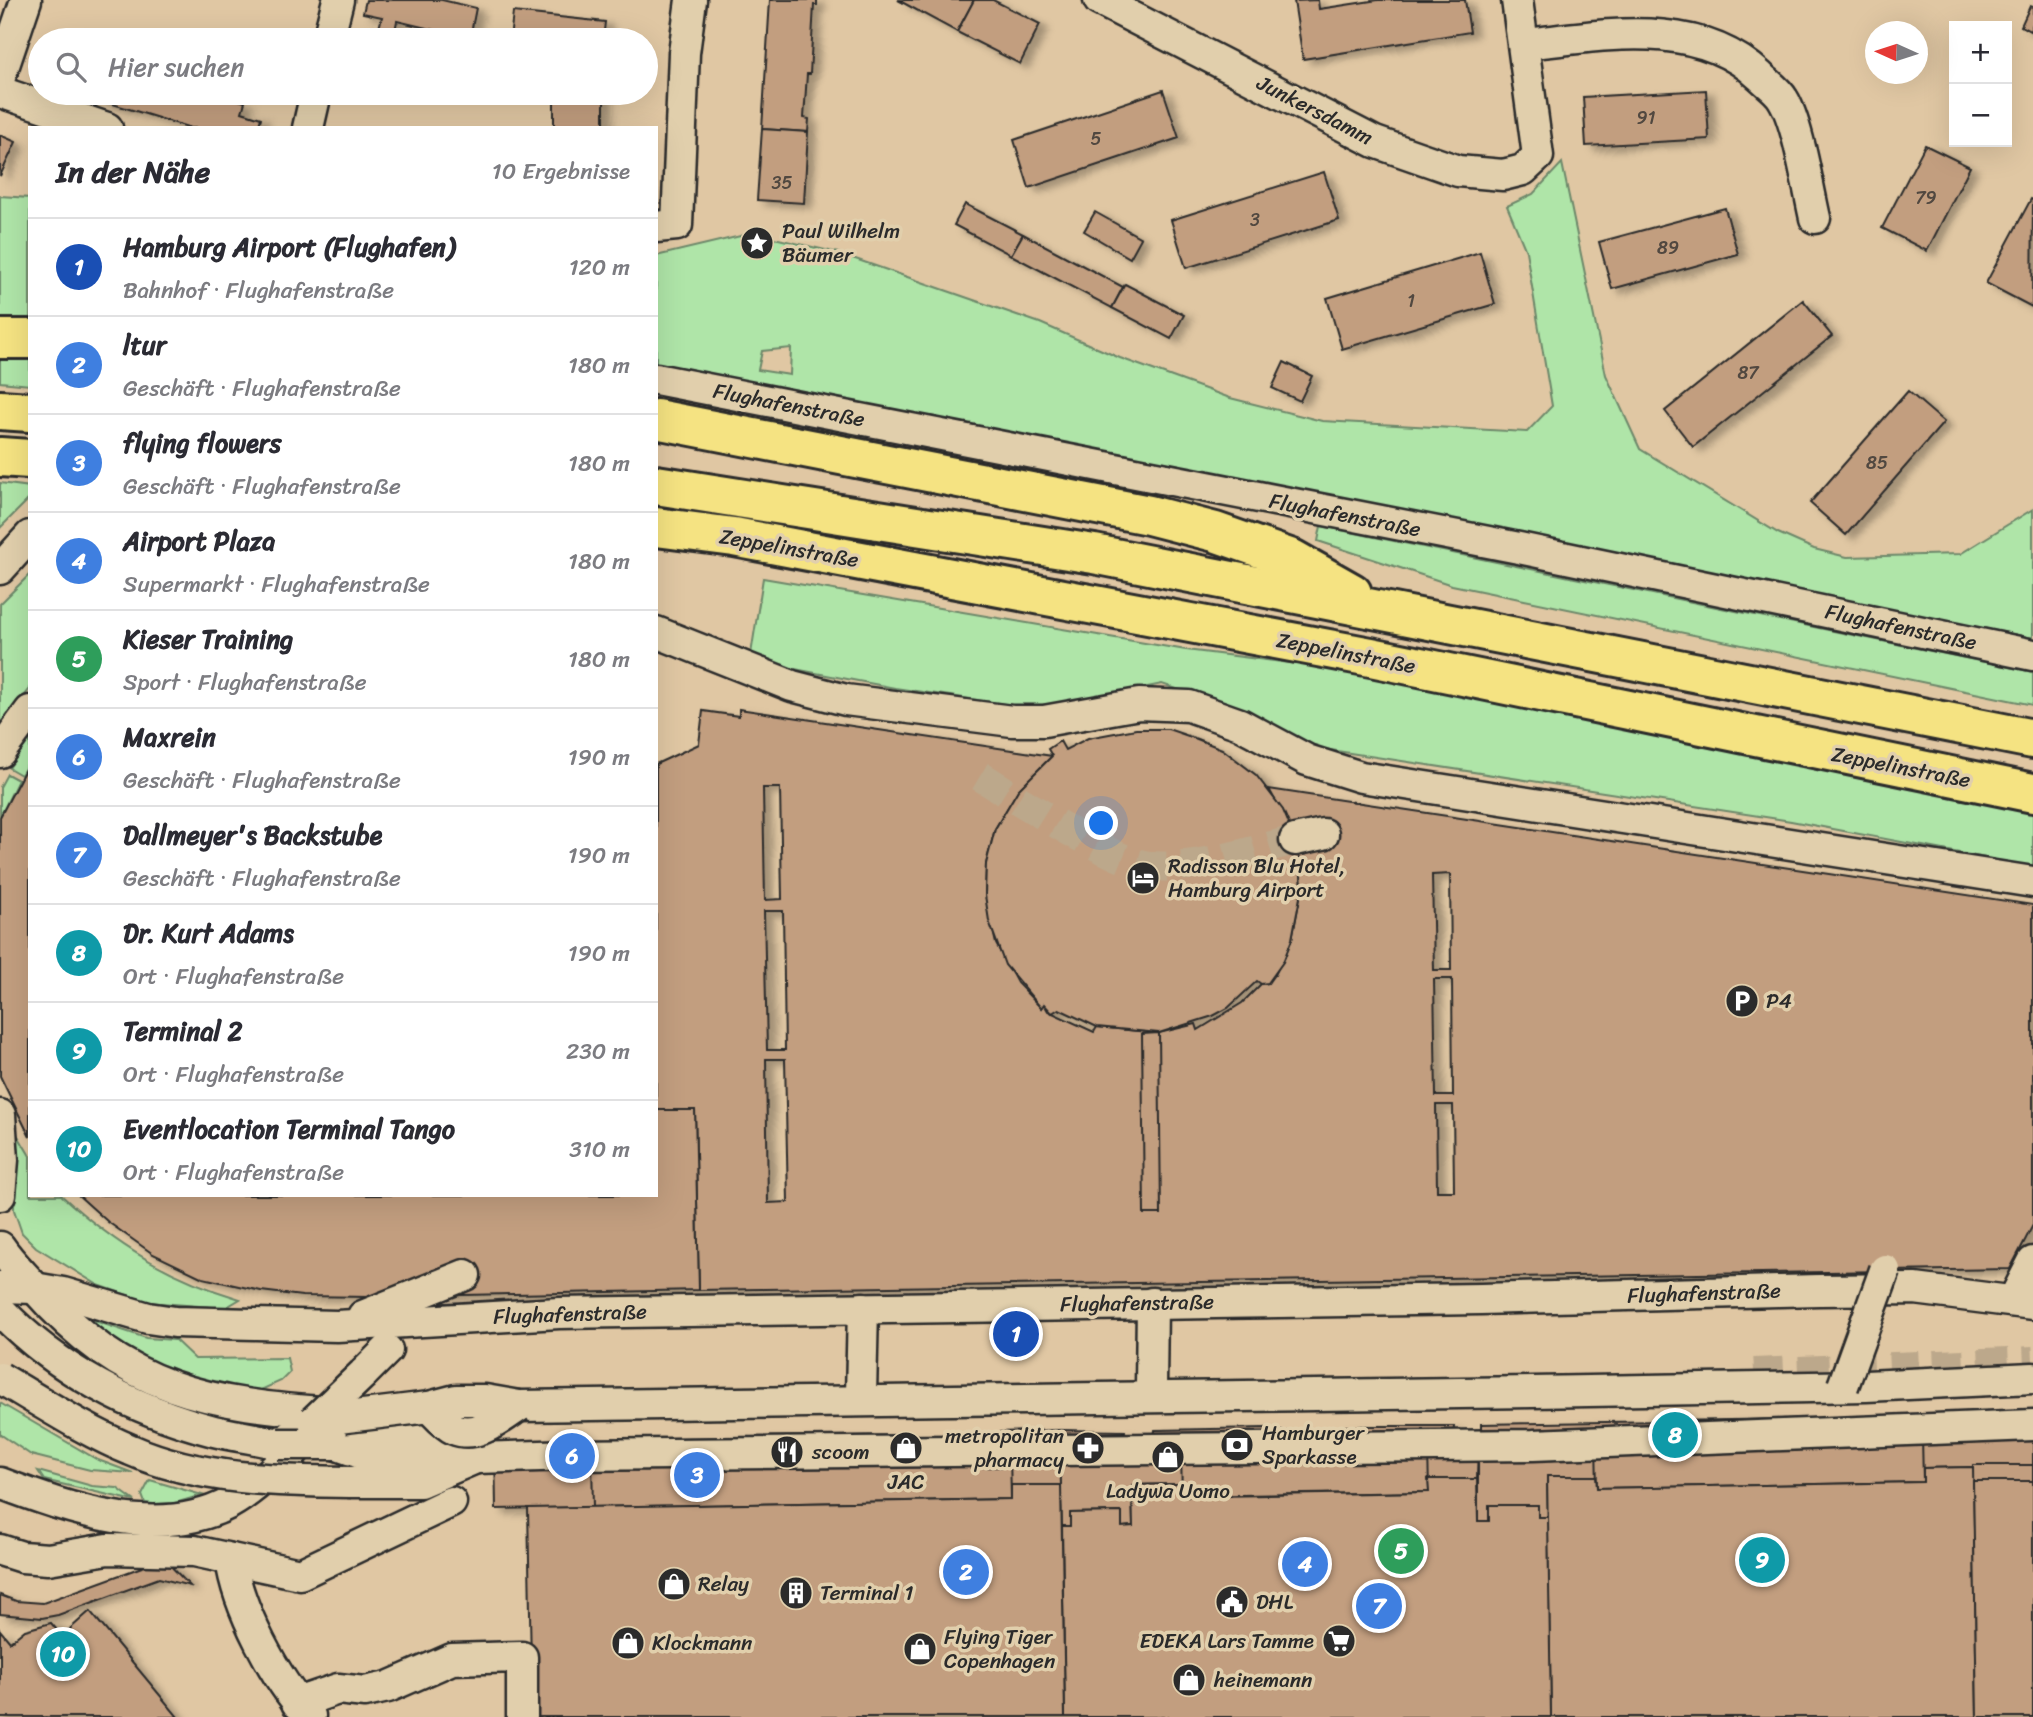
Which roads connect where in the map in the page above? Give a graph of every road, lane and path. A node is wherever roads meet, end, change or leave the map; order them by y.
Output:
1 (26, 0) edge
2 (338, 0) edge
3 (691, 0) edge
4 (1099, 0) edge
5 (1517, 0) edge
6 (331, 28) edge
7 (1524, 44) junction
8 (0, 77) edge
9 (0, 92) edge
10 (28, 101) edge
11 (39, 105) edge
12 (313, 105) edge
13 (101, 126) edge
14 (308, 126) edge
15 (1815, 218) dead end
16 (666, 226) edge
17 (0, 339) edge
18 (28, 339) edge
19 (658, 379) edge
20 (0, 410) edge
21 (28, 412) edge
22 (658, 419) edge
23 (0, 457) edge
24 (28, 459) edge
25 (658, 485) edge
26 (658, 527) edge
27 (28, 538) edge
28 (3, 565) edge
29 (1382, 609) junction
30 (658, 633) edge
31 (2033, 654) edge
32 (28, 714) edge
33 (2033, 739) edge
34 (0, 752) edge
35 (2033, 793) edge
36 (2033, 883) edge
37 (0, 1115) edge
38 (0, 1195) edge
39 (0, 1247) edge
40 (1885, 1270) dead end
41 (465, 1275) dead end
42 (2026, 1275) edge
43 (0, 1287) edge
44 (34, 1287) junction
45 (1152, 1303) junction
46 (863, 1308) junction
47 (0, 1310) edge
48 (337, 1326) junction
49 (387, 1350) dead end
50 (0, 1378) edge
51 (2033, 1378) edge
52 (1843, 1386) junction
53 (1150, 1388) dead end
54 (861, 1395) dead end
55 (519, 1406) junction
56 (429, 1408) junction
57 (326, 1417) junction
58 (2026, 1426) edge
59 (1938, 1428) junction
60 (278, 1444) junction
61 (476, 1458) junction
62 (0, 1483) edge
63 (451, 1502) dead end
64 (0, 1550) edge
65 (231, 1559) junction
66 (304, 1710) edge
67 (522, 1717) edge

1 - 8 street
2 - 6 street
3 - 16 street
4 - 7 street, Junkersdamm
5 - 7 street
7 - 15 street
9 - 10 street
11 - 13 street
12 - 14 street
17 - 18 highway
19 - 31 street, Flughafenstraße
20 - 21 highway
22 - 29 highway
23 - 24 highway
25 - 29 highway, Zeppelinstraße
26 - 35 highway, Zeppelinstraße
27 - 28 street
29 - 33 highway, Zeppelinstraße
30 - 36 street
32 - 34 street
37 - 38 street
39 - 44 street
40 - 52 street, bridge
41 - 48 street
42 - 45 street, Flughafenstraße
43 - 44 street, Flughafenstraße
44 - 48 street, Flughafenstraße
44 - 57 street
45 - 46 street, Flughafenstraße
45 - 53 street
46 - 48 street, Flughafenstraße
46 - 54 street
47 - 60 street
49 - 57 street, bridge
50 - 61 street, bridge
51 - 52 street
52 - 55 street
55 - 56 street, bridge
55 - 56 street, bridge
56 - 57 street, bridge
57 - 60 street
57 - 62 street
58 - 59 street
58 - 59 street
59 - 61 street
60 - 61 street, bridge
63 - 65 street
64 - 65 street
65 - 66 street
66 - 67 street

